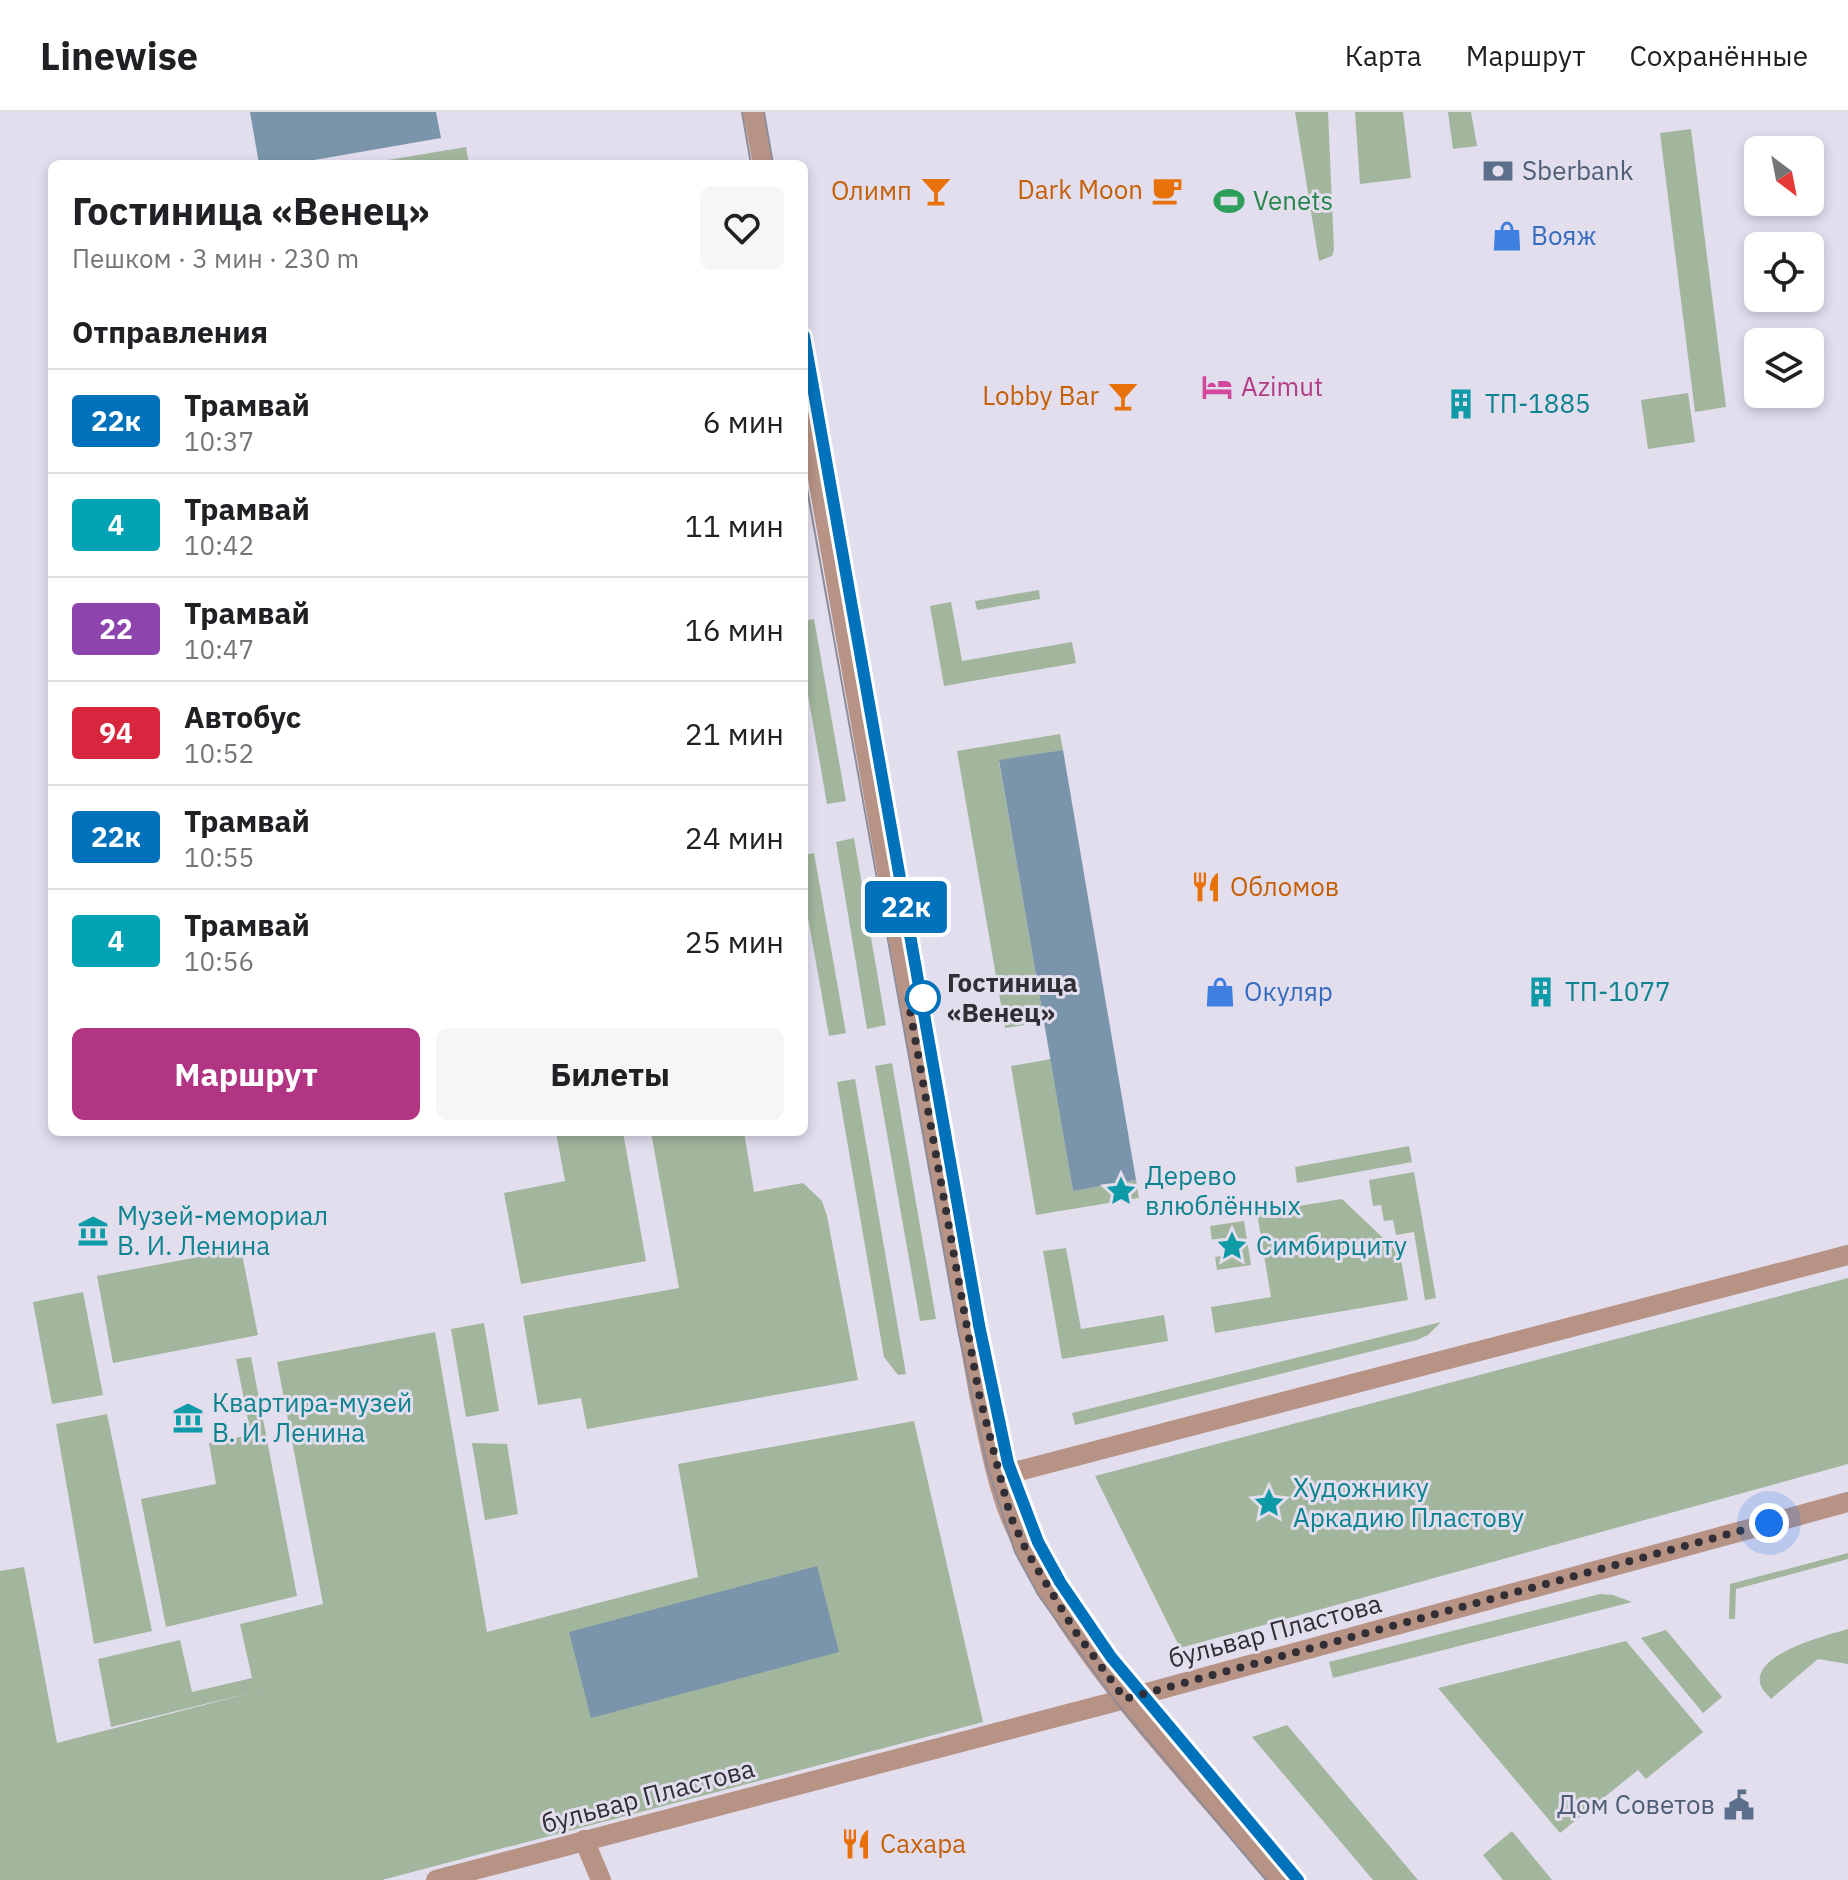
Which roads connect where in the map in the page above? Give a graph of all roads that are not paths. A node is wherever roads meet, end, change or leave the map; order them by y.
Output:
1 (753, 112) edge
2 (762, 160) edge
3 (808, 422) edge
4 (1848, 1255) edge
5 (999, 1476) junction
6 (1848, 1502) edge
7 (1125, 1699) junction
8 (584, 1840) junction
9 (436, 1880) edge
10 (601, 1880) edge
11 (1279, 1880) edge

1 - 2 street
3 - 5 street
4 - 5 street
5 - 7 street
6 - 7 street, бульвар Пластова
7 - 8 street, бульвар Пластова
7 - 11 street
8 - 9 street, бульвар Пластова
8 - 10 street

